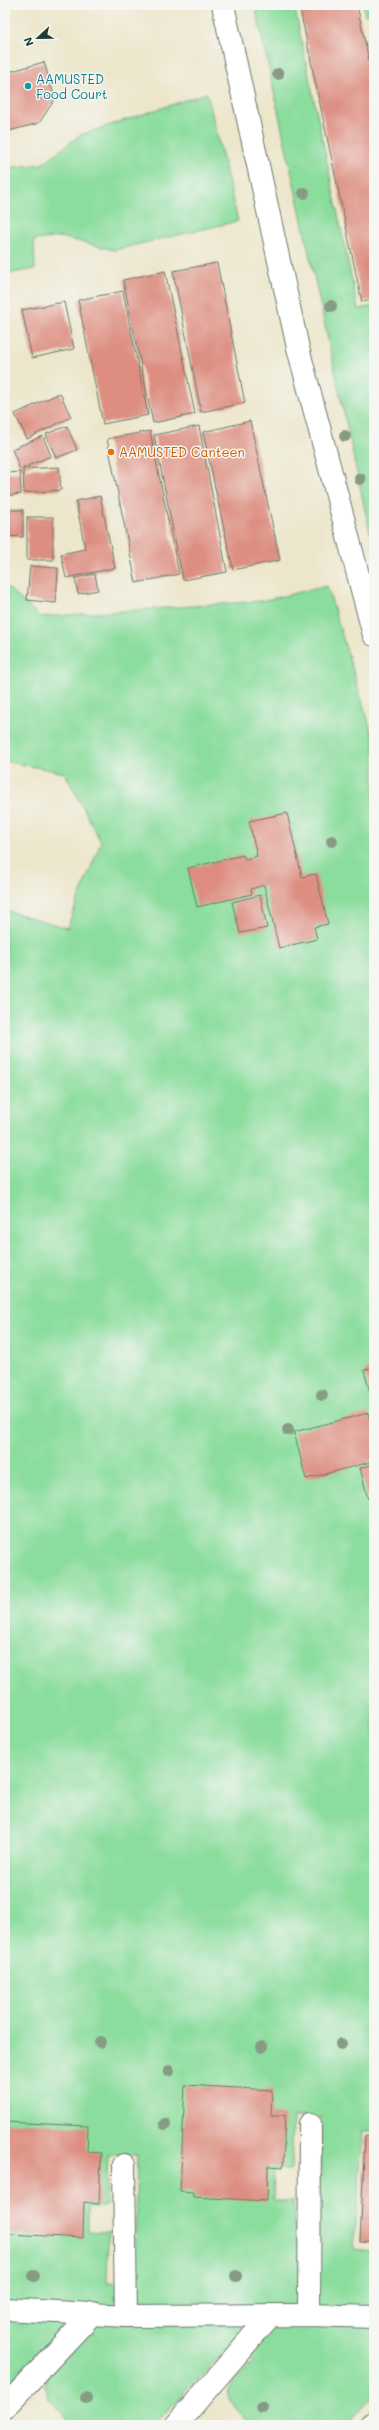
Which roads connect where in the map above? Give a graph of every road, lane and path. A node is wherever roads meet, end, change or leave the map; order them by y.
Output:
1 (223, 5) edge
2 (374, 635) edge
3 (310, 2124) dead end
4 (124, 2165) dead end
5 (5, 2309) edge
6 (93, 2313) junction
7 (309, 2315) junction
8 (126, 2316) junction
9 (270, 2316) junction
10 (374, 2317) edge
11 (5, 2407) edge
12 (374, 2422) edge
13 (176, 2425) edge
14 (371, 2425) edge

1 - 2 street
3 - 7 street
4 - 8 street
5 - 6 street
6 - 8 street
6 - 11 street
7 - 9 street
7 - 10 street
8 - 9 street
9 - 13 street
12 - 14 street

